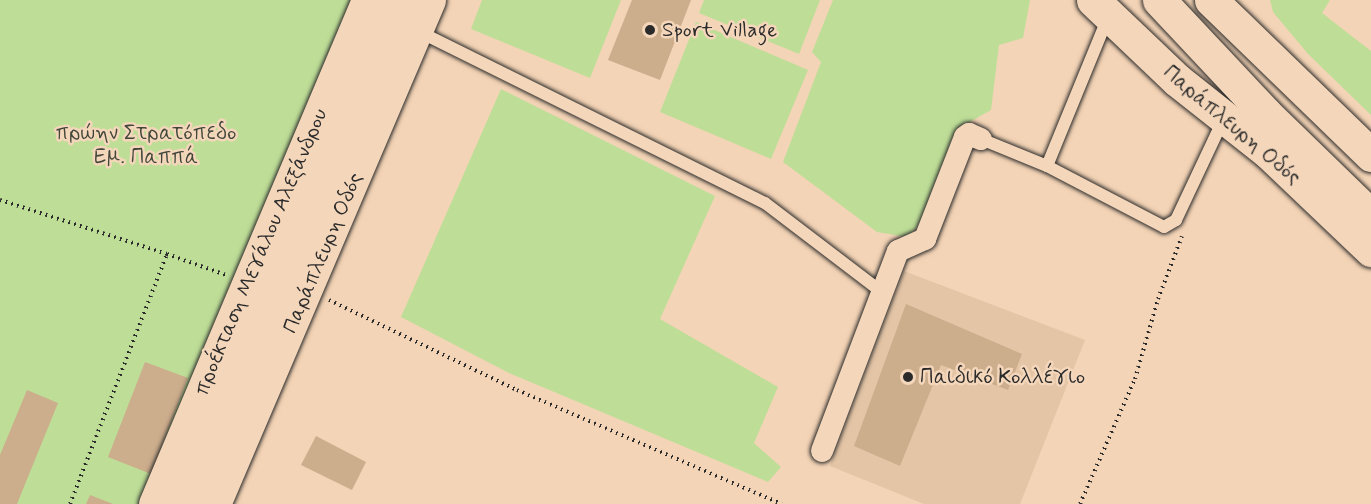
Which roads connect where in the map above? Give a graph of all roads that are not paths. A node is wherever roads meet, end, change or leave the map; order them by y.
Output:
1 (368, 0) edge
2 (398, 0) edge
3 (429, 0) edge
4 (1160, 0) edge
5 (1205, 0) edge
6 (1211, 0) edge
7 (1112, 13) edge
8 (1183, 25) junction
9 (416, 30) junction
10 (1223, 118) junction
11 (981, 139) joint
12 (1371, 155) edge
13 (1047, 166) junction
14 (1371, 216) edge
15 (1371, 250) edge
16 (883, 293) junction
17 (267, 310) junction
18 (822, 451) dead end
19 (233, 456) junction
20 (155, 504) edge
21 (187, 504) edge
22 (214, 504) edge

1 - 20 main road, προέκταση Μεγάλου Αλεξάνδρου
2 - 17 main road, προέκταση Μεγάλου Αλεξάνδρου
3 - 9 main road, Παράπλευρη Οδός
4 - 8 main road
5 - 8 main road
6 - 12 main road
7 - 10 main road, Παράπλευρη Οδός
7 - 13 lane
8 - 14 main road
9 - 16 lane
9 - 19 main road, Παράπλευρη Οδός
10 - 13 lane
10 - 15 main road, Παράπλευρη Οδός
11 - 13 lane
11 - 16 street
16 - 18 street
17 - 19 main road
17 - 21 main road, προέκταση Μεγάλου Αλεξάνδρου
19 - 22 main road, Παράπλευρη Οδός

